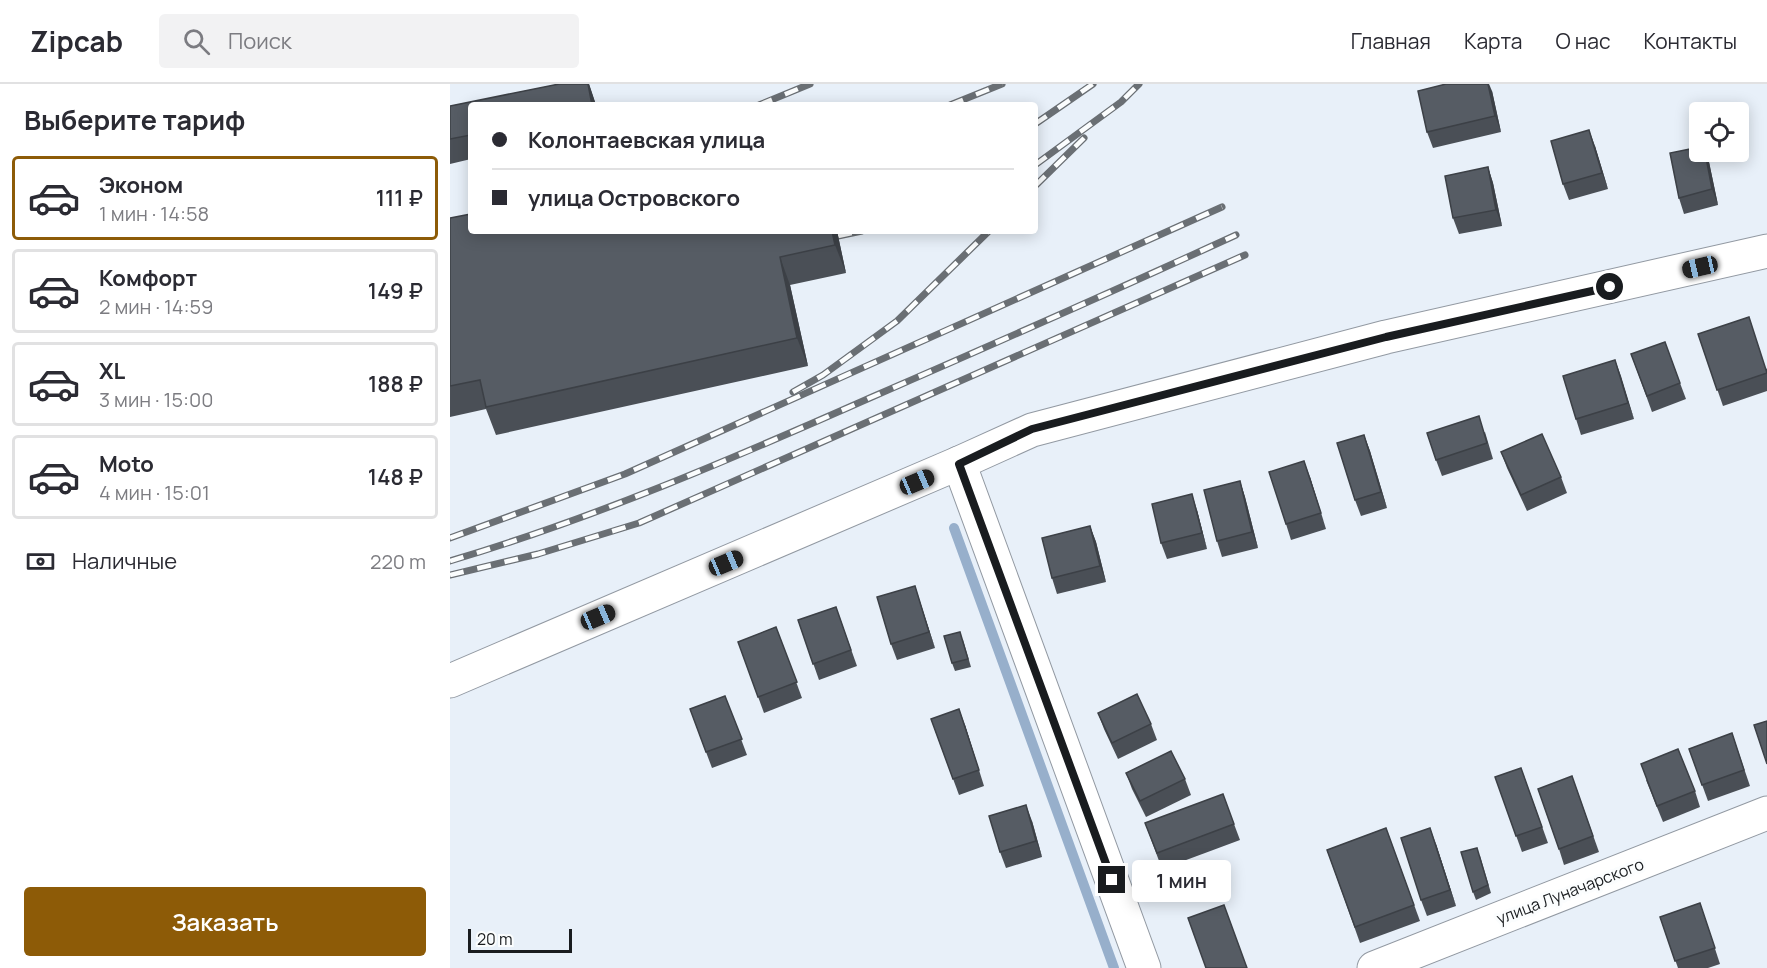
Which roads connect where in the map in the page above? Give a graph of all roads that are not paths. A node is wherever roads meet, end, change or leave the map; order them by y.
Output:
1 (1767, 252) edge
2 (959, 464) junction
3 (450, 681) edge
4 (1767, 813) edge
5 (1144, 968) edge
6 (1374, 968) edge

1 - 2 street
2 - 3 street
2 - 5 street
4 - 6 street, улица Луначарского

